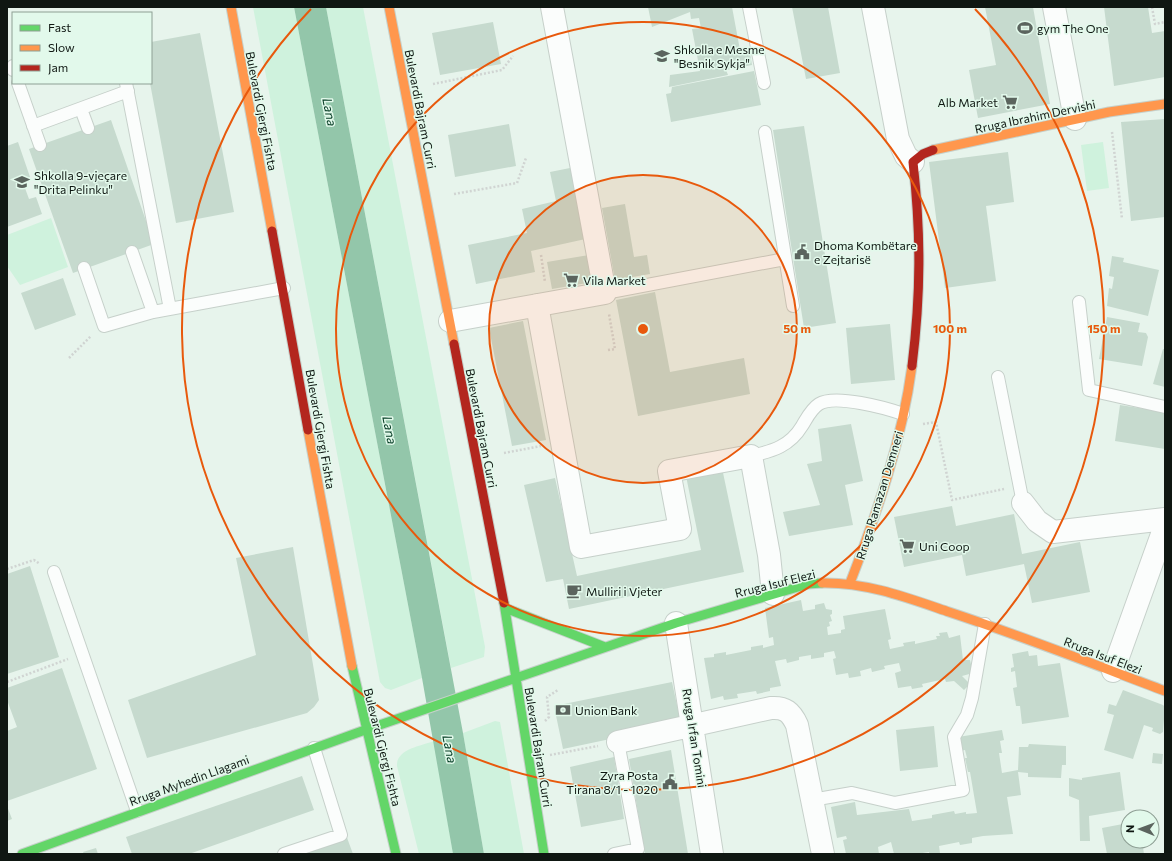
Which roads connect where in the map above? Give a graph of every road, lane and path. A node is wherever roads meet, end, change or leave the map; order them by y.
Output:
1 (231, 7) edge
2 (389, 7) edge
3 (552, 7) edge
4 (749, 7) edge
5 (873, 7) edge
6 (1054, 7) edge
7 (1152, 7) edge
8 (1165, 22) edge
9 (513, 56) dead end
10 (764, 83) dead end
11 (18, 84) edge
12 (432, 84) dead end
13 (127, 87) edge
14 (1165, 104) edge
15 (81, 109) junction
16 (1109, 112) junction
17 (1075, 120) junction
18 (33, 126) junction
19 (88, 128) dead end
20 (765, 132) dead end
21 (40, 145) dead end
22 (526, 158) dead end
23 (913, 162) junction
24 (454, 194) dead end
25 (1122, 219) dead end
26 (132, 252) dead end
27 (541, 255) dead end
28 (785, 259) junction
29 (84, 268) dead end
30 (284, 288) junction
31 (605, 293) junction
32 (1079, 302) dead end
33 (543, 304) junction
34 (793, 306) dead end
35 (170, 309) junction
36 (153, 312) junction
37 (450, 321) junction
38 (84, 341) dead end
39 (608, 350) dead end
40 (68, 358) dead end
41 (998, 377) dead end
42 (1165, 407) edge
43 (904, 414) junction
44 (936, 422) dead end
45 (562, 443) junction
46 (504, 453) dead end
47 (751, 456) junction
48 (1021, 495) junction
49 (1165, 519) edge
50 (1165, 526) edge
51 (7, 569) edge
52 (54, 572) joint
53 (1156, 572) edge
54 (850, 583) junction
55 (773, 594) junction
56 (505, 608) junction
57 (676, 623) junction
58 (985, 624) junction
59 (605, 647) junction
60 (81, 654) junction
61 (1113, 671) junction
62 (516, 678) junction
63 (7, 682) edge
64 (558, 690) dead end
65 (1165, 691) edge
66 (389, 722) joint
67 (543, 723) dead end
68 (693, 725) junction
69 (365, 730) junction
70 (618, 742) junction
71 (314, 748) junction
72 (529, 759) junction
73 (812, 800) junction
74 (137, 811) junction
75 (22, 854) edge
76 (284, 854) edge
77 (396, 854) edge
78 (544, 854) edge
79 (614, 854) edge
80 (712, 854) edge
81 (823, 854) edge

1 - 30 main road, Bulevardi Gjergj Fishta
2 - 37 main road, Bulevardi Bajram Curri
3 - 31 street
4 - 10 lane
5 - 23 street, Rruga Ramazan Demneri
6 - 17 street
7 - 8 path
9 - 12 path
11 - 18 lane
13 - 15 lane
13 - 35 lane
14 - 16 main road, Rruga Ibrahim Dervishi
15 - 18 lane
15 - 19 lane
16 - 17 main road, Rruga Ibrahim Dervishi
16 - 25 path
17 - 23 main road, Rruga Ibrahim Dervishi
18 - 21 lane
20 - 28 lane
22 - 24 path
23 - 43 main road, Rruga Ramazan Demneri
26 - 36 lane
27 - 33 path
28 - 31 lane
28 - 34 lane
29 - 36 lane
30 - 35 lane
30 - 69 main road, Bulevardi Gjergj Fishta
31 - 33 street
31 - 39 path
32 - 42 lane
33 - 37 street
33 - 45 street
35 - 36 lane
37 - 56 main road, Bulevardi Bajram Curri
38 - 40 path
41 - 48 lane
43 - 47 lane
43 - 54 main road, Rruga Ramazan Demneri
44 - 48 path
45 - 46 path
45 - 47 street
47 - 55 street
48 - 49 street
50 - 53 street
51 - 52 path
52 - 60 lane
53 - 61 street
54 - 55 main road, Rruga Isuf Elezi
54 - 58 main road, Rruga Isuf Elezi
55 - 57 main road, Rruga Isuf Elezi
56 - 59 main road
56 - 62 main road, Bulevardi Bajram Curri
57 - 59 main road, Rruga Isuf Elezi
57 - 68 street, Rruga Irfan Tomini
58 - 61 main road, Rruga Isuf Elezi
58 - 73 lane
59 - 62 main road, Rruga Isuf Elezi
60 - 63 path
60 - 74 lane
61 - 65 main road, Rruga Isuf Elezi
62 - 66 main road, Rruga Isuf Elezi
62 - 72 main road, Bulevardi Bajram Curri
64 - 67 path
66 - 69 main road, Rruga Myhedin Llagami
68 - 70 street
68 - 73 street
68 - 80 street, Rruga Irfan Tomini
69 - 71 main road, Rruga Myhedin Llagami
69 - 77 main road, Bulevardi Gjergj Fishta
70 - 72 path
70 - 79 lane
71 - 74 main road, Rruga Myhedin Llagami
71 - 76 lane
72 - 78 main road, Bulevardi Bajram Curri
73 - 81 street
74 - 75 main road, Rruga Myhedin Llagami

